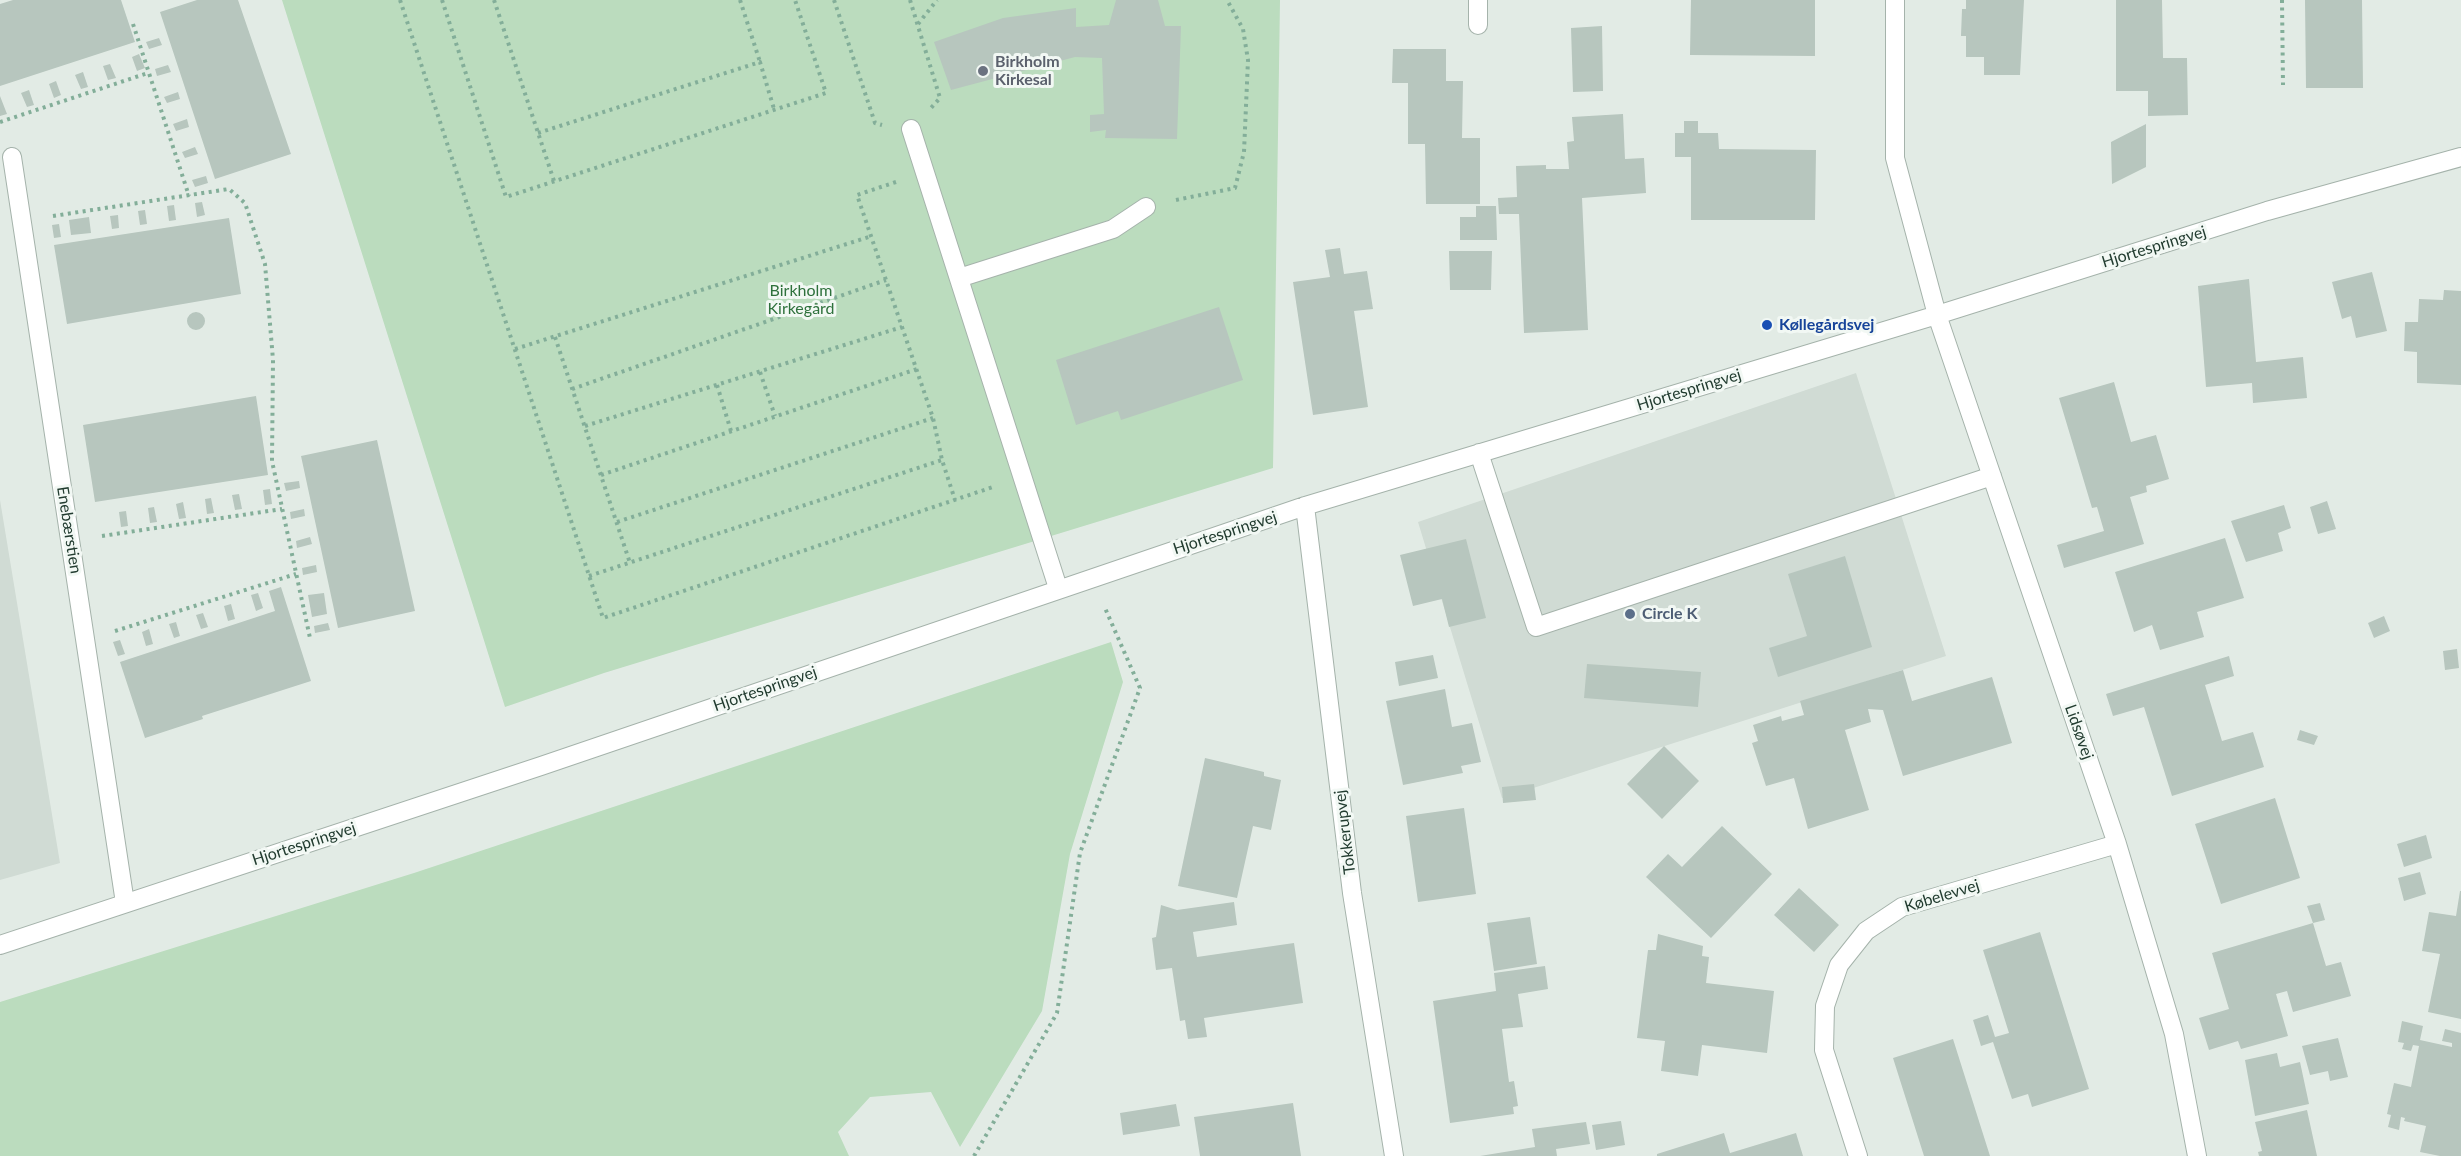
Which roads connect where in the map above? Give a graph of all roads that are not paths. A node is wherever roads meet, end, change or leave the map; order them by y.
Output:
1 (1478, 0) edge
2 (1894, 0) edge
3 (1478, 25) dead end
4 (911, 129) road end
5 (12, 157) dead end
6 (2461, 157) edge
7 (1146, 207) road end
8 (959, 278) junction
9 (1937, 315) junction
10 (1479, 453) junction
11 (1992, 476) junction
12 (1305, 506) junction
13 (1058, 588) junction
14 (2117, 844) junction
15 (125, 903) junction
16 (0, 945) edge
17 (1394, 1156) edge
18 (1858, 1156) edge
19 (2197, 1156) edge

1 - 3 street
2 - 9 street
4 - 8 street
5 - 15 street, Enebærstien
6 - 9 street, Hjortespringvej
7 - 8 street
8 - 13 street
9 - 10 street, Hjortespringvej
9 - 11 street, Lidsøvej
10 - 11 street
10 - 12 street, Hjortespringvej
11 - 14 street, Lidsøvej
12 - 13 street, Hjortespringvej
12 - 17 street, Tokkerupvej
13 - 15 street, Hjortespringvej
14 - 18 street, Købelevvej
14 - 19 street, Lidsøvej
15 - 16 street, Hjortespringvej

